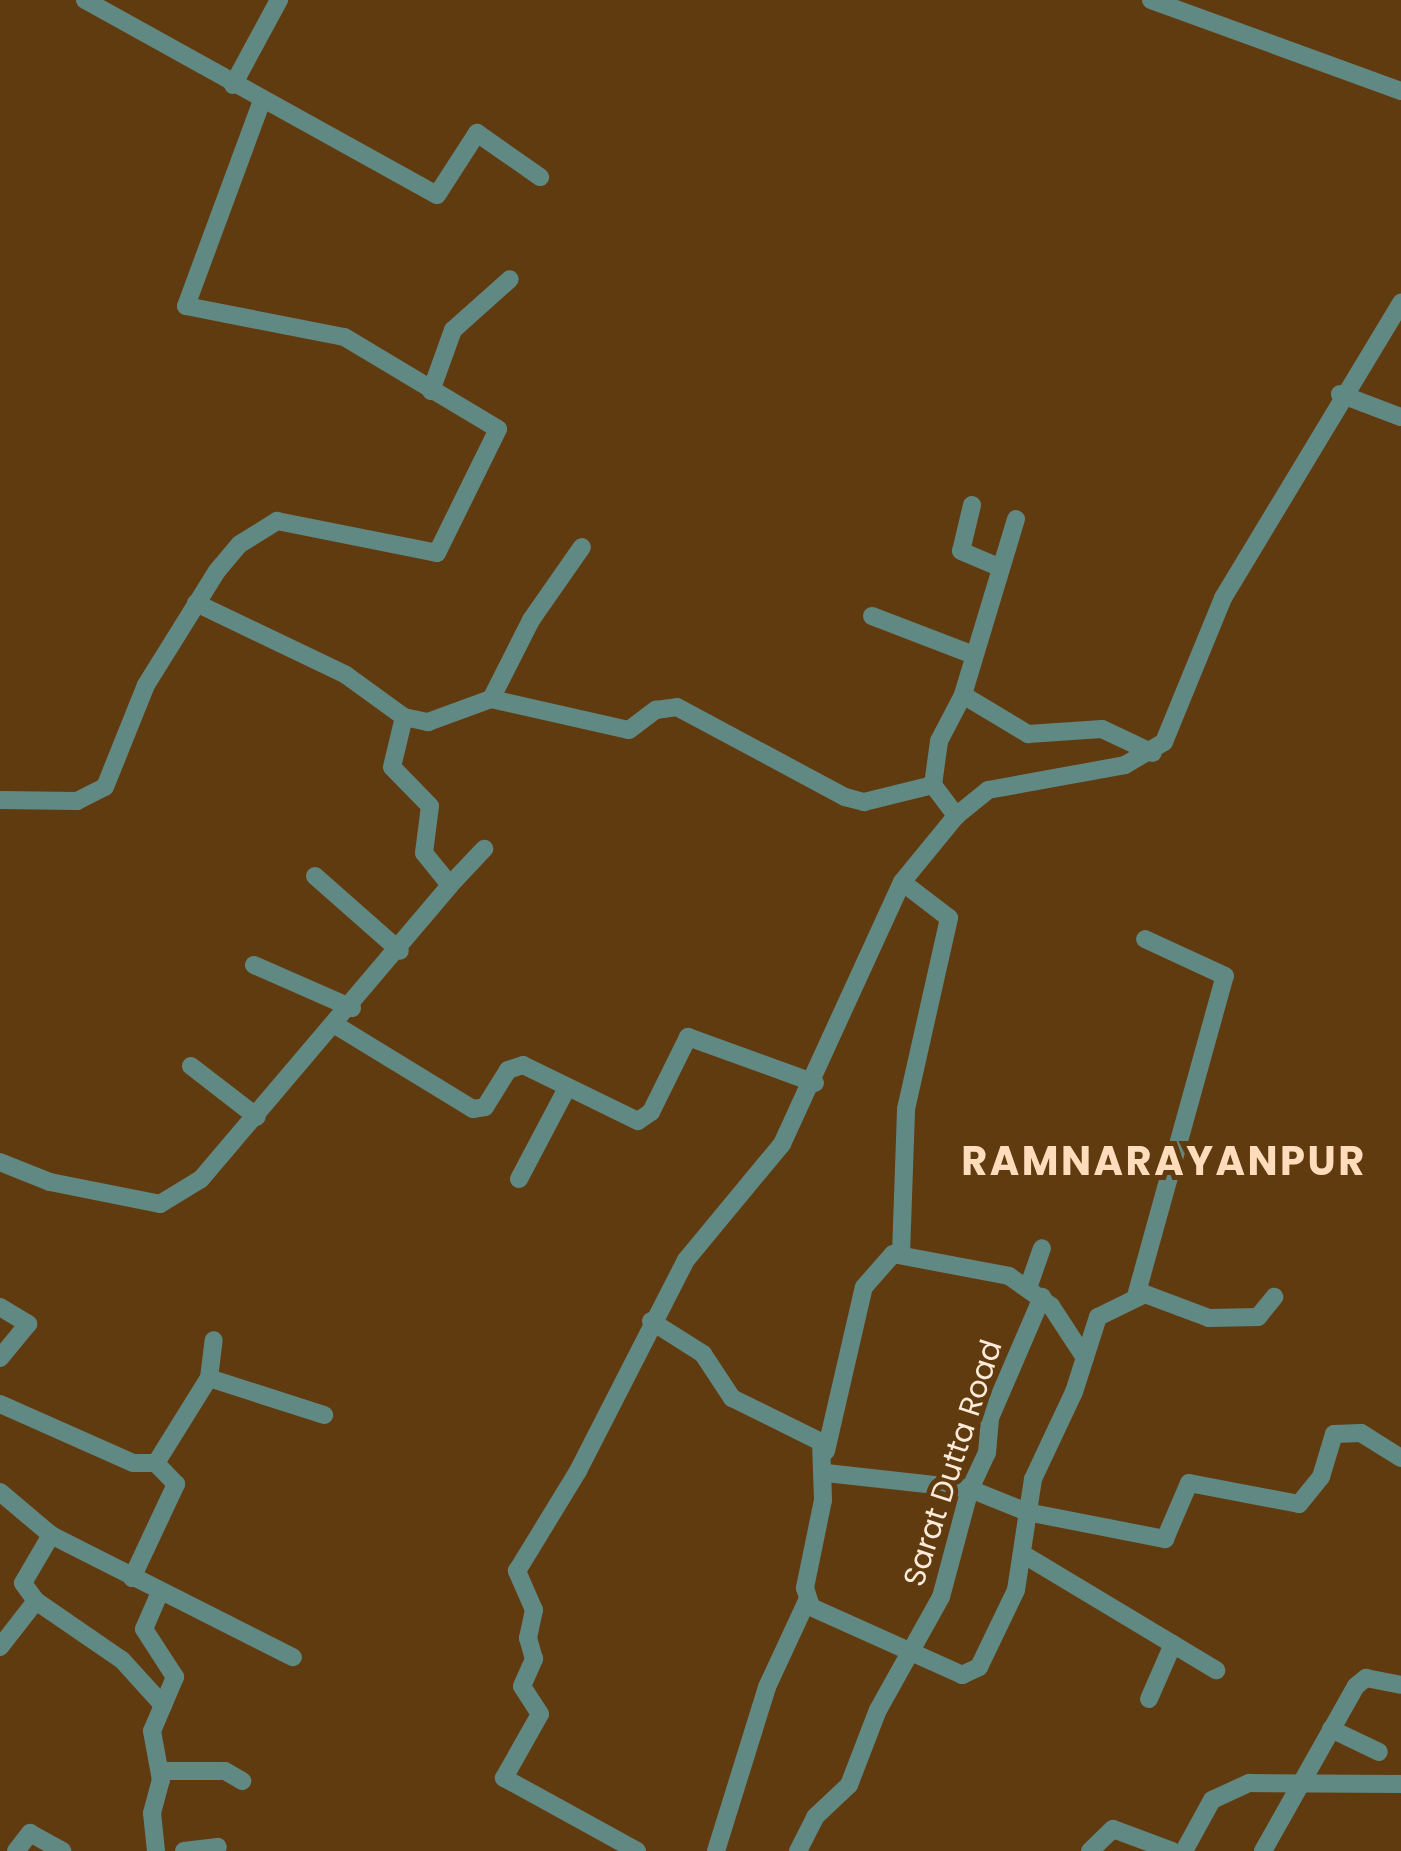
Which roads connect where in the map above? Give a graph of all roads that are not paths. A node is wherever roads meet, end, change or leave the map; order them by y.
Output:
1 (85, 0) edge
2 (280, 0) edge
3 (1151, 0) edge
4 (233, 85) junction
5 (1401, 90) edge
6 (262, 100) junction
7 (540, 177) dead end
8 (510, 278) dead end
9 (1401, 302) edge
10 (431, 391) junction
11 (1340, 394) junction
12 (1401, 417) edge
13 (972, 505) dead end
14 (1016, 519) dead end
15 (582, 548) dead end
16 (997, 566) junction
17 (196, 604) junction
18 (872, 616) dead end
19 (971, 654) junction
20 (964, 695) junction
21 (492, 699) junction
22 (404, 717) junction
23 (1153, 753) junction
24 (933, 784) junction
25 (0, 800) edge
26 (956, 816) junction
27 (484, 850) dead end
28 (316, 876) dead end
29 (902, 882) junction
30 (450, 885) junction
31 (1145, 939) dead end
32 (400, 950) junction
33 (254, 965) dead end
34 (352, 1008) junction
35 (337, 1026) junction
36 (191, 1066) dead end
37 (815, 1083) junction
38 (567, 1088) junction
39 (257, 1117) junction
40 (0, 1162) edge
41 (518, 1178) dead end
42 (1042, 1248) dead end
43 (901, 1254) junction
44 (1035, 1293) junction
45 (1136, 1296) junction
46 (1274, 1297) dead end
47 (0, 1307) edge
48 (650, 1322) junction
49 (214, 1340) dead end
50 (0, 1358) edge
51 (1086, 1358) junction
52 (209, 1378) junction
53 (0, 1404) edge
54 (324, 1415) dead end
55 (826, 1451) junction
56 (1401, 1458) edge
57 (156, 1463) junction
58 (826, 1473) junction
59 (970, 1489) junction
60 (0, 1492) edge
61 (1027, 1512) junction
62 (51, 1535) junction
63 (1026, 1556) junction
64 (132, 1578) junction
65 (160, 1592) junction
66 (807, 1601) junction
67 (36, 1602) junction
68 (1173, 1644) junction
69 (0, 1647) edge
70 (293, 1656) dead end
71 (910, 1656) junction
72 (1216, 1670) dead end
73 (1401, 1685) edge
74 (1148, 1699) dead end
75 (164, 1704) junction
76 (1331, 1729) junction
77 (1379, 1752) dead end
78 (160, 1771) junction
79 (242, 1781) dead end
80 (1299, 1784) junction
81 (1401, 1784) edge
82 (608, 1844) edge
83 (218, 1847) dead end
84 (16, 1851) edge
85 (62, 1851) edge
86 (156, 1851) edge
87 (184, 1851) edge
88 (637, 1851) edge
89 (716, 1851) edge
90 (798, 1851) edge
91 (1090, 1851) edge
92 (1172, 1851) edge
93 (1184, 1851) edge
94 (1263, 1851) edge

1 - 4 street
2 - 4 street
3 - 5 street
4 - 6 street
6 - 7 street
6 - 10 street
8 - 10 street
9 - 11 street
10 - 17 street
11 - 12 street
11 - 23 street
13 - 16 street
14 - 16 street
15 - 21 street
16 - 19 street
17 - 22 street
17 - 25 street
18 - 19 street
19 - 20 street
20 - 23 street
20 - 24 street
21 - 22 street
21 - 24 street
22 - 30 street
23 - 26 street
24 - 26 street
26 - 29 street
27 - 30 street
28 - 32 street
29 - 37 street
29 - 43 street
30 - 32 street
31 - 45 street
32 - 34 street
33 - 34 street
34 - 35 street
35 - 38 street
35 - 39 street
36 - 39 street
37 - 38 street
37 - 48 street
38 - 41 street
39 - 40 street
42 - 44 street, Sarat Dutta Road
43 - 44 street
43 - 55 street
44 - 51 street
44 - 59 street, Sarat Dutta Road
45 - 46 street
45 - 51 street
47 - 50 street
48 - 55 street
48 - 82 street
49 - 52 street
51 - 61 street
52 - 54 street
52 - 57 street
53 - 57 street
55 - 58 street
56 - 61 street
57 - 64 street
58 - 59 street
58 - 66 street
59 - 61 street
59 - 71 street, Sarat Dutta Road
60 - 62 street
61 - 63 street
62 - 64 street
62 - 67 street
63 - 68 street
63 - 71 street
64 - 65 street
65 - 70 street
65 - 75 street
66 - 71 street
66 - 89 street
67 - 69 street
67 - 75 street
68 - 72 street
68 - 74 street
71 - 90 street, Sarat Dutta Road
73 - 76 street
75 - 78 street
76 - 77 street
76 - 80 street
78 - 79 street
78 - 86 street
80 - 81 street
80 - 93 street
80 - 94 street
82 - 88 street
83 - 87 street
84 - 85 street
91 - 92 street

